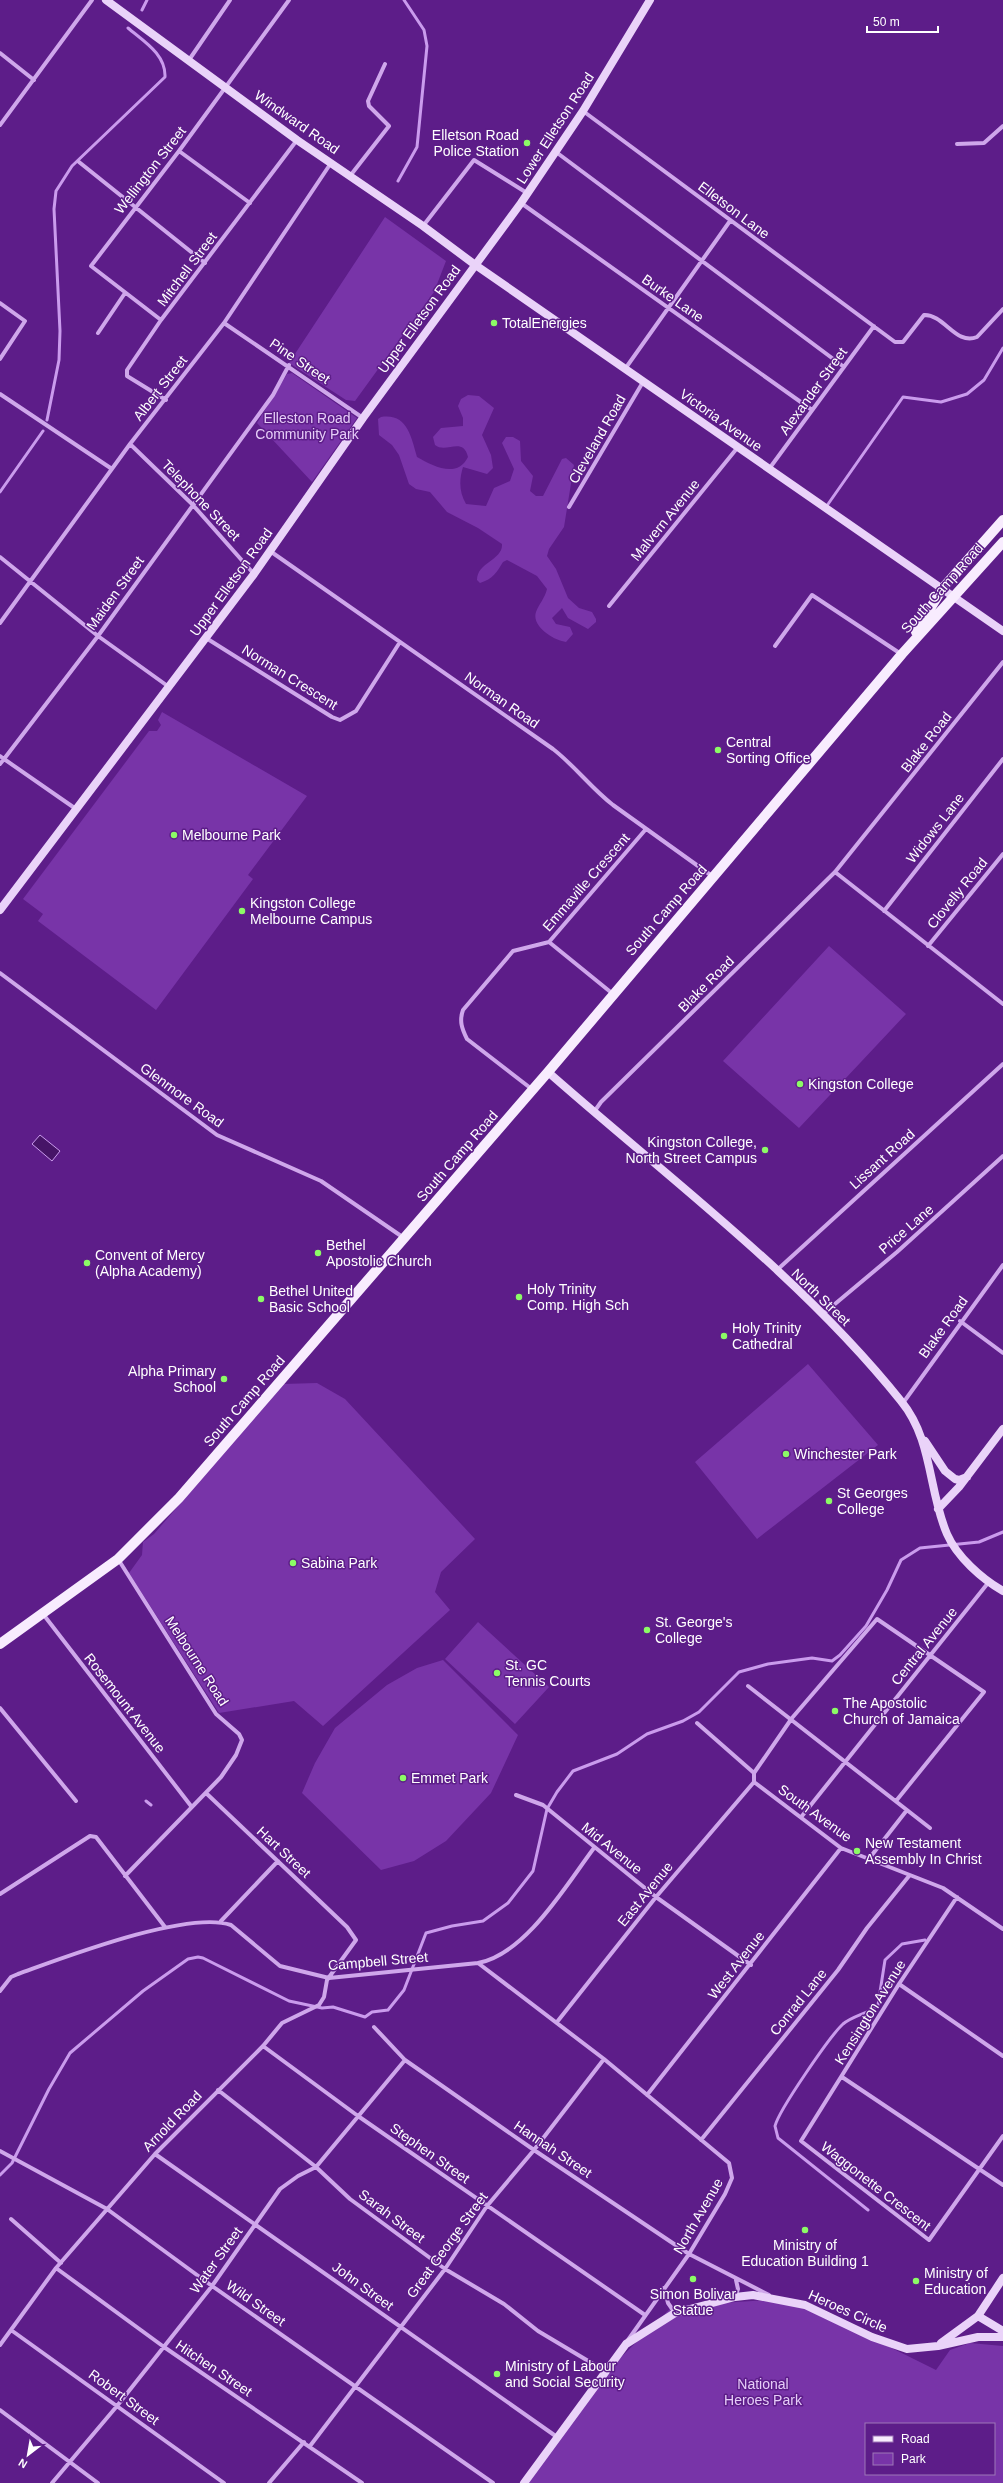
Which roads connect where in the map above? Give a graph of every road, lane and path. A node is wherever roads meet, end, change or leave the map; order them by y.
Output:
1 (92, 0) edge
2 (106, 0) edge
3 (230, 0) edge
4 (289, 0) edge
5 (650, 0) edge
6 (0, 53) edge
7 (189, 60) junction
8 (385, 64) dead end
9 (34, 80) junction
10 (226, 87) junction
11 (583, 111) junction
12 (0, 125) edge
13 (1003, 126) edge
14 (297, 140) junction
15 (957, 144) dead end
16 (179, 151) junction
17 (556, 152) junction
18 (79, 162) dead end
19 (331, 162) junction
20 (350, 176) junction
21 (527, 194) junction
22 (250, 203) junction
23 (521, 203) junction
24 (134, 208) junction
25 (730, 221) junction
26 (423, 226) junction
27 (703, 261) junction
28 (205, 263) junction
29 (474, 264) junction
30 (125, 293) junction
31 (0, 303) edge
32 (668, 308) junction
33 (1003, 308) edge
34 (161, 320) junction
35 (224, 323) junction
36 (874, 326) junction
37 (98, 333) dead end
38 (0, 359) edge
39 (289, 365) junction
40 (844, 367) junction
41 (624, 369) junction
42 (643, 382) junction
43 (0, 394) edge
44 (166, 400) junction
45 (812, 410) junction
46 (363, 418) junction
47 (130, 444) junction
48 (738, 447) junction
49 (112, 469) junction
50 (770, 469) junction
51 (192, 504) junction
52 (569, 507) dead end
53 (1003, 520) edge
54 (1003, 542) edge
55 (270, 551) junction
56 (0, 557) edge
57 (254, 574) junction
58 (30, 582) junction
59 (942, 589) junction
60 (954, 597) junction
61 (609, 606) dead end
62 (0, 623) edge
63 (1003, 631) edge
64 (98, 636) junction
65 (206, 637) junction
66 (400, 642) junction
67 (776, 646) dead end
68 (902, 654) junction
69 (1003, 662) edge
70 (170, 687) junction
71 (0, 756) edge
72 (4, 759) junction
73 (1003, 759) edge
74 (0, 764) edge
75 (76, 809) junction
76 (646, 829) junction
77 (1003, 854) edge
78 (835, 872) junction
79 (713, 877) junction
80 (0, 910) edge
81 (884, 911) junction
82 (549, 942) junction
83 (928, 946) junction
84 (0, 973) edge
85 (613, 994) junction
86 (1003, 1004) edge
87 (1003, 1064) edge
88 (548, 1072) junction
89 (533, 1090) junction
90 (594, 1112) junction
91 (1003, 1156) edge
92 (404, 1239) junction
93 (1003, 1265) edge
94 (776, 1270) junction
95 (822, 1315) junction
96 (960, 1322) junction
97 (1003, 1353) edge
98 (903, 1403) junction
99 (1003, 1429) edge
100 (923, 1437) junction
101 (967, 1477) junction
102 (938, 1509) junction
103 (118, 1559) junction
104 (988, 1583) junction
105 (1003, 1591) edge
106 (43, 1614) junction
107 (0, 1644) edge
108 (930, 1655) junction
109 (748, 1686) dead end
110 (0, 1708) edge
111 (792, 1718) junction
112 (697, 1723) dead end
113 (845, 1762) junction
114 (754, 1773) junction
115 (754, 1782) junction
116 (206, 1793) junction
117 (516, 1795) dead end
118 (76, 1801) dead end
119 (896, 1801) junction
120 (190, 1806) junction
121 (907, 1810) junction
122 (802, 1816) junction
123 (930, 1828) dead end
124 (594, 1848) junction
125 (841, 1848) junction
126 (868, 1860) junction
127 (278, 1861) junction
128 (125, 1876) junction
129 (909, 1876) junction
130 (0, 1894) edge
131 (656, 1896) junction
132 (957, 1897) junction
133 (221, 1921) junction
134 (165, 1927) junction
135 (347, 1927) joint
136 (1003, 1929) edge
137 (478, 1963) junction
138 (751, 1965) junction
139 (329, 1978) junction
140 (899, 1984) junction
141 (0, 1991) edge
142 (557, 2022) junction
143 (374, 2027) dead end
144 (263, 2046) junction
145 (1003, 2056) edge
146 (604, 2059) junction
147 (405, 2060) junction
148 (842, 2077) junction
149 (218, 2090) junction
150 (648, 2095) junction
151 (358, 2116) junction
152 (1003, 2136) edge
153 (701, 2140) junction
154 (534, 2150) junction
155 (0, 2151) edge
156 (155, 2154) junction
157 (316, 2167) junction
158 (981, 2169) junction
159 (1003, 2185) edge
160 (487, 2206) junction
161 (107, 2209) junction
162 (11, 2218) dead end
163 (256, 2223) junction
164 (689, 2254) junction
165 (61, 2263) junction
166 (56, 2268) junction
167 (445, 2269) junction
168 (734, 2278) junction
169 (1003, 2278) edge
170 (212, 2286) junction
171 (664, 2288) junction
172 (735, 2296) junction
173 (773, 2298) junction
174 (675, 2313) junction
175 (645, 2315) junction
176 (978, 2316) junction
177 (401, 2327) junction
178 (11, 2330) junction
179 (1003, 2331) edge
180 (1003, 2337) edge
181 (626, 2344) junction
182 (0, 2345) edge
183 (940, 2345) junction
184 (164, 2347) junction
185 (605, 2371) junction
186 (355, 2386) junction
187 (117, 2406) junction
188 (0, 2410) edge
189 (557, 2437) junction
190 (304, 2442) junction
191 (310, 2446) junction
192 (69, 2461) junction
193 (52, 2483) edge
194 (98, 2483) edge
195 (224, 2483) edge
196 (270, 2483) edge
197 (362, 2483) edge
198 (493, 2483) edge
199 (524, 2483) edge

1 - 9 street
2 - 7 street, Windward Road
3 - 7 street
4 - 10 street, Wellington Street
5 - 11 street, Lower Elletson Road
6 - 9 street
7 - 10 street, Windward Road
8 - 20 street
9 - 12 street
10 - 14 street, Windward Road
10 - 16 street, Wellington Street
11 - 17 street, Lower Elletson Road
11 - 25 street, Elletson Lane
13 - 15 street
14 - 19 street, Windward Road
14 - 22 street, Mitchell Street
16 - 22 street
16 - 24 street, Wellington Street
17 - 21 street, Lower Elletson Road
17 - 27 street
18 - 24 street
19 - 20 street, Windward Road
19 - 35 street, Albert Street
20 - 26 street, Windward Road
21 - 23 street, Lower Elletson Road
21 - 26 street
22 - 28 street, Mitchell Street
23 - 29 street, Lower Elletson Road
23 - 32 street, Burke Lane
24 - 28 street
24 - 30 street, Wellington Street
25 - 27 street
25 - 36 street, Elletson Lane
26 - 29 street, Windward Road
27 - 32 street
27 - 40 street
28 - 34 street, Mitchell Street
29 - 41 street, Victoria Avenue
29 - 46 street, Upper Elletson Road
30 - 34 street
30 - 37 street
31 - 38 street
32 - 41 street
32 - 45 street, Burke Lane
33 - 36 street, Elletson Lane
34 - 44 street, Mitchell Street
35 - 39 street, Pine Street
35 - 44 street, Albert Street
36 - 40 street, Alexander Street
39 - 46 street, Pine Street
39 - 51 street, Maiden Street
40 - 45 street, Alexander Street
41 - 42 street, Victoria Avenue
42 - 48 street, Victoria Avenue
42 - 52 street, Cleveland Road
43 - 49 street
44 - 47 street, Albert Street
45 - 50 street, Alexander Street
46 - 55 street, Upper Elletson Road
47 - 49 street, Albert Street
47 - 51 street, Telephone Street
48 - 50 street, Victoria Avenue
48 - 61 street, Malvern Avenue
49 - 58 street, Albert Street
50 - 59 street, Victoria Avenue
51 - 57 street, Telephone Street
51 - 64 street, Maiden Street
53 - 59 main road, South Camp Road
54 - 60 main road, South Camp Road
55 - 57 street, Upper Elletson Road
55 - 66 street, Norman Road
56 - 58 street
57 - 65 street, Upper Elletson Road
58 - 62 street, Albert Street
58 - 64 street
59 - 60 street, Victoria Avenue
59 - 68 main road, South Camp Road
60 - 63 street, Victoria Avenue
60 - 68 main road, South Camp Road
64 - 70 street
64 - 72 street, Maiden Street
65 - 66 street, Norman Crescent
65 - 70 street, Upper Elletson Road
66 - 76 street, Norman Road
67 - 68 street
68 - 79 main road, South Camp Road
69 - 78 street, Blake Road
70 - 75 street, Upper Elletson Road
71 - 72 street
72 - 74 street, Maiden Street
72 - 75 street
73 - 81 street, Widows Lane
75 - 80 street, Upper Elletson Road
76 - 79 street, Norman Road
76 - 82 street, Emmaville Crescent
77 - 83 street, Clovelly Road
78 - 81 street
78 - 90 street, Blake Road
79 - 85 main road, South Camp Road
81 - 83 street
82 - 85 street, Emmaville Crescent
82 - 89 street
83 - 86 street
84 - 92 street, Glenmore Road
85 - 88 main road, South Camp Road
87 - 94 street, Lissant Road
88 - 89 main road, South Camp Road
88 - 90 street, North Street
89 - 92 main road, South Camp Road
90 - 94 street, North Street
91 - 95 street, Price Lane
92 - 103 main road, South Camp Road
93 - 96 street, Blake Road
94 - 95 street, North Street
95 - 98 street, North Street
96 - 97 street
96 - 98 street, Blake Road
98 - 100 street, North Street
99 - 101 street
100 - 101 street
100 - 102 street, North Street
101 - 102 street
102 - 104 street, North Street
103 - 106 main road, South Camp Road
103 - 116 street, Melbourne Road
104 - 105 street, North Street
104 - 108 street, Central Avenue
106 - 107 main road, South Camp Road
106 - 120 street, Rosemount Avenue
108 - 111 street
108 - 113 street, Central Avenue
108 - 119 street
109 - 111 street
110 - 118 street
111 - 113 street
111 - 114 street
112 - 114 street
113 - 119 street
113 - 122 street, Central Avenue
114 - 115 street
115 - 122 street, South Avenue
115 - 131 street, East Avenue
116 - 120 street, Melbourne Road
116 - 127 street, Hart Street
117 - 124 street, Mid Avenue
119 - 121 street
120 - 128 street, Melbourne Road
121 - 123 street
121 - 126 street
122 - 125 street, South Avenue
124 - 131 street, Mid Avenue
124 - 137 street, Campbell Street
125 - 126 street, South Avenue
125 - 138 street, West Avenue
126 - 129 street, South Avenue
127 - 133 street
127 - 135 street, Hart Street
128 - 130 street
128 - 134 street
129 - 132 street, South Avenue
129 - 153 street, Conrad Lane
131 - 138 street, Mid Avenue
131 - 142 street, East Avenue
132 - 136 street, South Avenue
132 - 140 street, Kensington Avenue
133 - 134 street
133 - 139 street, Campbell Street
134 - 141 street
135 - 139 street, Arnold Road
137 - 139 street, Campbell Street
137 - 142 street
138 - 150 street, West Avenue
139 - 144 street, Arnold Road
140 - 145 street
140 - 148 street, Kensington Avenue
142 - 146 street
143 - 147 street, Hannah Street
144 - 149 street, Arnold Road
144 - 151 street, Stephen Street
146 - 150 street
146 - 154 street, Great George Street
147 - 151 street, Water Street
147 - 154 street, Hannah Street
148 - 158 street, Kensington Avenue
148 - 158 street, Waggonette Crescent
149 - 156 street, Arnold Road
149 - 157 street, Sarah Street
150 - 153 street, North Avenue
151 - 157 street, Water Street
151 - 160 street, Stephen Street
152 - 158 street
153 - 164 street, North Avenue
154 - 160 street, Great George Street
154 - 164 street, Hannah Street
155 - 161 street, Wild Street
156 - 161 street, Arnold Road
156 - 163 street, John Street
157 - 163 street, Water Street
157 - 167 street, Sarah Street
158 - 159 street, Kensington Avenue
160 - 167 street, Great George Street
160 - 175 street, Stephen Street
161 - 165 street, Arnold Road
161 - 170 street, Wild Street
162 - 165 street
163 - 170 street, Water Street
163 - 177 street, John Street
164 - 168 street, Hannah Street
164 - 171 street, North Avenue
165 - 166 street, Arnold Road
166 - 178 street, Arnold Road
166 - 184 street, Hitchen Street
167 - 177 street, Great George Street
167 - 185 street, Sarah Street
168 - 172 street
168 - 173 street, Hannah Street
169 - 176 street
170 - 184 street, Water Street
170 - 186 street, Wild Street
171 - 174 street
171 - 175 street, North Avenue
172 - 173 street, Heroes Circle
172 - 174 street, Heroes Circle
173 - 183 street, Heroes Circle
174 - 181 street, Heroes Circle
175 - 181 street, North Avenue
176 - 179 street
176 - 183 street
177 - 186 street, Great George Street
177 - 189 street, John Street
178 - 182 street, Arnold Road
178 - 187 street, Robert Street
180 - 183 street, Heroes Circle
181 - 185 street, Heroes Circle
184 - 187 street, Water Street
184 - 190 street, Hitchen Street
185 - 189 street, Heroes Circle
186 - 191 street, Great George Street
186 - 198 street, Wild Street
187 - 192 street, Water Street
187 - 195 street, Robert Street
188 - 192 street
189 - 199 street, Heroes Circle
190 - 191 street, Hitchen Street
190 - 196 street
191 - 197 street, Hitchen Street
192 - 193 street, Water Street
192 - 194 street

